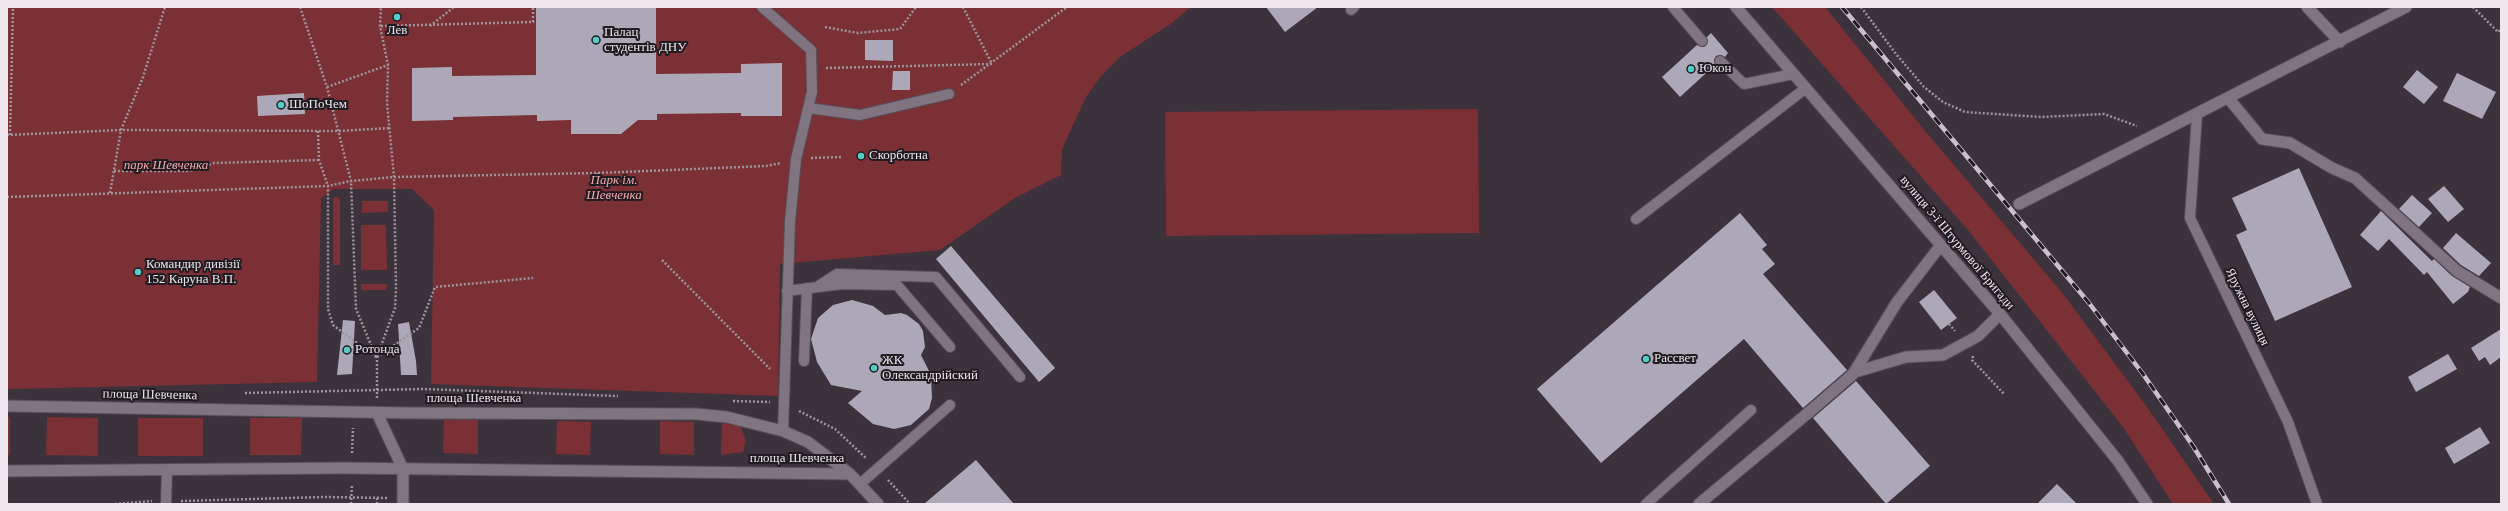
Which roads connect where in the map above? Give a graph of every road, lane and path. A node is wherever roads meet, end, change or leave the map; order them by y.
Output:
1 (13, 7) edge
2 (165, 7) edge
3 (300, 7) edge
4 (381, 7) edge
5 (454, 7) edge
6 (533, 7) edge
7 (762, 7) edge
8 (916, 7) edge
9 (963, 7) edge
10 (1067, 7) edge
11 (1673, 7) edge
12 (1736, 7) edge
13 (1861, 7) edge
14 (2307, 7) edge
15 (2406, 7) edge
16 (2473, 7) edge
17 (380, 26) junction
18 (430, 26) junction
19 (825, 27) dead end
20 (2501, 29) edge
21 (1702, 41) dead end
22 (2340, 42) junction
23 (1720, 61) dead end
24 (992, 64) junction
25 (388, 65) junction
26 (812, 68) junction
27 (1793, 74) junction
28 (327, 87) junction
29 (1806, 88) junction
30 (949, 94) joint
31 (2228, 99) junction
32 (808, 108) junction
33 (2196, 115) junction
34 (390, 128) junction
35 (121, 130) junction
36 (318, 131) junction
37 (339, 131) junction
38 (2156, 134) junction
39 (9, 135) edge
40 (841, 156) dead end
41 (796, 159) junction
42 (319, 160) junction
43 (114, 171) junction
44 (597, 173) junction
45 (394, 177) junction
46 (351, 181) junction
47 (328, 186) junction
48 (110, 193) junction
49 (7, 197) edge
50 (598, 200) dead end
51 (2019, 204) dead end
52 (1636, 219) dead end
53 (1941, 245) junction
54 (662, 260) dead end
55 (533, 278) dead end
56 (812, 288) junction
57 (787, 290) junction
58 (2501, 298) edge
59 (2000, 314) junction
60 (950, 348) dead end
61 (377, 357) junction
62 (1972, 360) dead end
63 (804, 361) dead end
64 (1854, 374) junction
65 (1020, 377) dead end
66 (784, 383) junction
67 (353, 391) junction
68 (377, 391) junction
69 (243, 393) dead end
70 (2004, 394) dead end
71 (627, 397) dead end
72 (728, 401) dead end
73 (783, 403) junction
74 (950, 405) dead end
75 (7, 406) edge
76 (1750, 410) dead end
77 (353, 412) junction
78 (377, 413) junction
79 (783, 431) junction
80 (352, 468) junction
81 (877, 468) junction
82 (403, 469) junction
83 (167, 470) junction
84 (7, 471) edge
85 (850, 474) junction
86 (860, 484) junction
87 (352, 497) junction
88 (377, 498) junction
89 (403, 501) edge
90 (145, 502) edge
91 (166, 503) edge
92 (115, 504) edge
93 (352, 504) edge
94 (377, 504) edge
95 (878, 504) edge
96 (910, 504) edge
97 (1646, 504) edge
98 (1699, 504) edge
99 (2147, 504) edge
100 (2317, 504) edge

1 - 39 path
2 - 35 path
3 - 28 path
4 - 17 path
5 - 18 path
6 - 18 path
7 - 26 lane
8 - 19 path
9 - 24 path
10 - 24 path
11 - 21 lane
12 - 27 street, вулиця 3-ї Штурмової Бригади
13 - 38 path
14 - 22 street
15 - 22 street
16 - 20 path
17 - 18 path
17 - 25 path
22 - 31 street
23 - 27 lane
24 - 26 path
24 - 30 path
25 - 28 path
25 - 34 path
26 - 32 lane
27 - 29 street, вулиця 3-ї Штурмової Бригади
28 - 37 path
29 - 52 lane
29 - 53 street, вулиця 3-ї Штурмової Бригади
30 - 32 lane
31 - 33 street
31 - 58 street
32 - 41 lane
33 - 38 street
33 - 100 lane, Яружна вулиця
34 - 37 path
34 - 45 path
35 - 36 path
35 - 39 path
35 - 43 path
36 - 37 path
36 - 42 path
37 - 46 path
38 - 51 street
40 - 41 path
41 - 44 path
41 - 57 lane
42 - 43 path
42 - 47 path
43 - 48 path
44 - 45 path
44 - 50 path
45 - 46 path
45 - 61 path
46 - 47 path
46 - 61 path
47 - 48 path
47 - 61 path
48 - 49 path
53 - 59 street, вулиця 3-ї Штурмової Бригади
53 - 64 street
54 - 66 path
55 - 61 path
56 - 57 lane
56 - 60 lane
56 - 63 lane
56 - 65 lane
57 - 66 lane
59 - 64 street
59 - 99 street, вулиця 3-ї Штурмової Бригади
61 - 68 path
62 - 70 path
64 - 98 street
66 - 73 lane
67 - 68 path
67 - 69 path
67 - 77 path
68 - 71 path
72 - 73 path
73 - 79 lane
73 - 81 path
74 - 81 lane
75 - 77 street, площа Шевченка
76 - 97 lane
77 - 78 street, площа Шевченка
77 - 80 path
78 - 79 street, площа Шевченка
78 - 82 street
79 - 85 street, площа Шевченка
80 - 82 street, площа Шевченка
80 - 83 street, площа Шевченка
80 - 87 path
81 - 86 lane
81 - 96 path
82 - 85 street, площа Шевченка
82 - 89 street
83 - 84 street, площа Шевченка
83 - 91 lane
85 - 86 street
86 - 95 street
87 - 88 path
87 - 91 path
87 - 93 path
88 - 89 path
88 - 94 path
90 - 91 path
90 - 92 path

